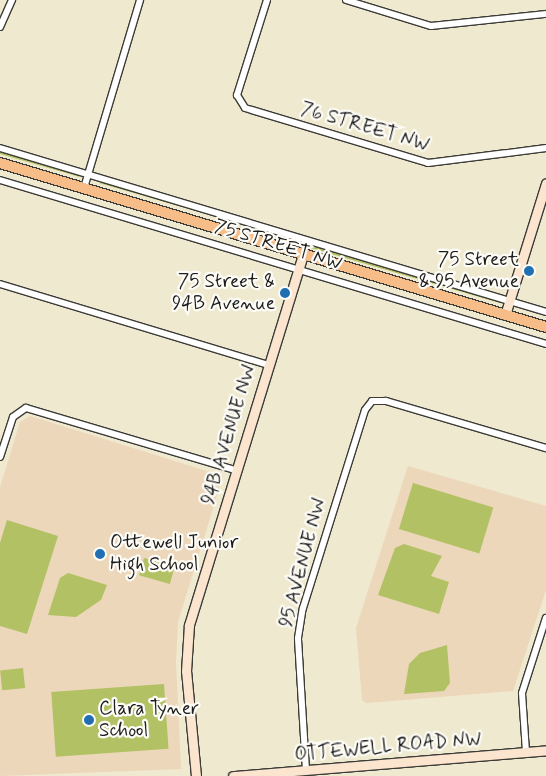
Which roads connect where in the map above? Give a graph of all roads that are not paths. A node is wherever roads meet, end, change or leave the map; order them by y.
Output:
1 (12, 0) edge
2 (140, 0) edge
3 (267, 0) edge
4 (346, 0) edge
5 (546, 14) edge
6 (0, 27) edge
7 (0, 148) edge
8 (546, 148) edge
9 (0, 163) edge
10 (88, 174) junction
11 (0, 180) edge
12 (546, 182) edge
13 (84, 188) junction
14 (303, 255) junction
15 (299, 270) junction
16 (0, 284) edge
17 (510, 301) junction
18 (546, 312) edge
19 (505, 315) junction
20 (546, 327) edge
21 (546, 344) edge
22 (268, 366) junction
23 (546, 448) edge
24 (0, 457) edge
25 (235, 470) junction
26 (546, 618) edge
27 (546, 750) edge
28 (526, 752) junction
29 (306, 770) junction
30 (196, 776) edge
31 (233, 776) edge

1 - 6 street
2 - 10 street
3 - 8 street, 76 STREET NW
4 - 5 street
7 - 10 street, 75 STREET NW
9 - 13 main road, 75 STREET NW
10 - 13 street
10 - 17 street, 75 STREET NW
11 - 15 street, 75 STREET NW
12 - 17 street
13 - 14 main road, 75 STREET NW
14 - 15 street, 94B AVENUE NW
14 - 19 main road, 75 STREET NW
15 - 21 street, 75 STREET NW
15 - 22 street, 94B AVENUE NW
16 - 22 street
17 - 18 street, 75 STREET NW
17 - 19 street
19 - 20 main road, 75 STREET NW
22 - 25 street, 94B AVENUE NW
23 - 29 street, 95 AVENUE NW
24 - 25 street
25 - 30 street, 94B AVENUE NW
26 - 28 street
27 - 28 street, OTTEWELL ROAD NW
28 - 29 street, OTTEWELL ROAD NW
29 - 31 street, OTTEWELL ROAD NW

